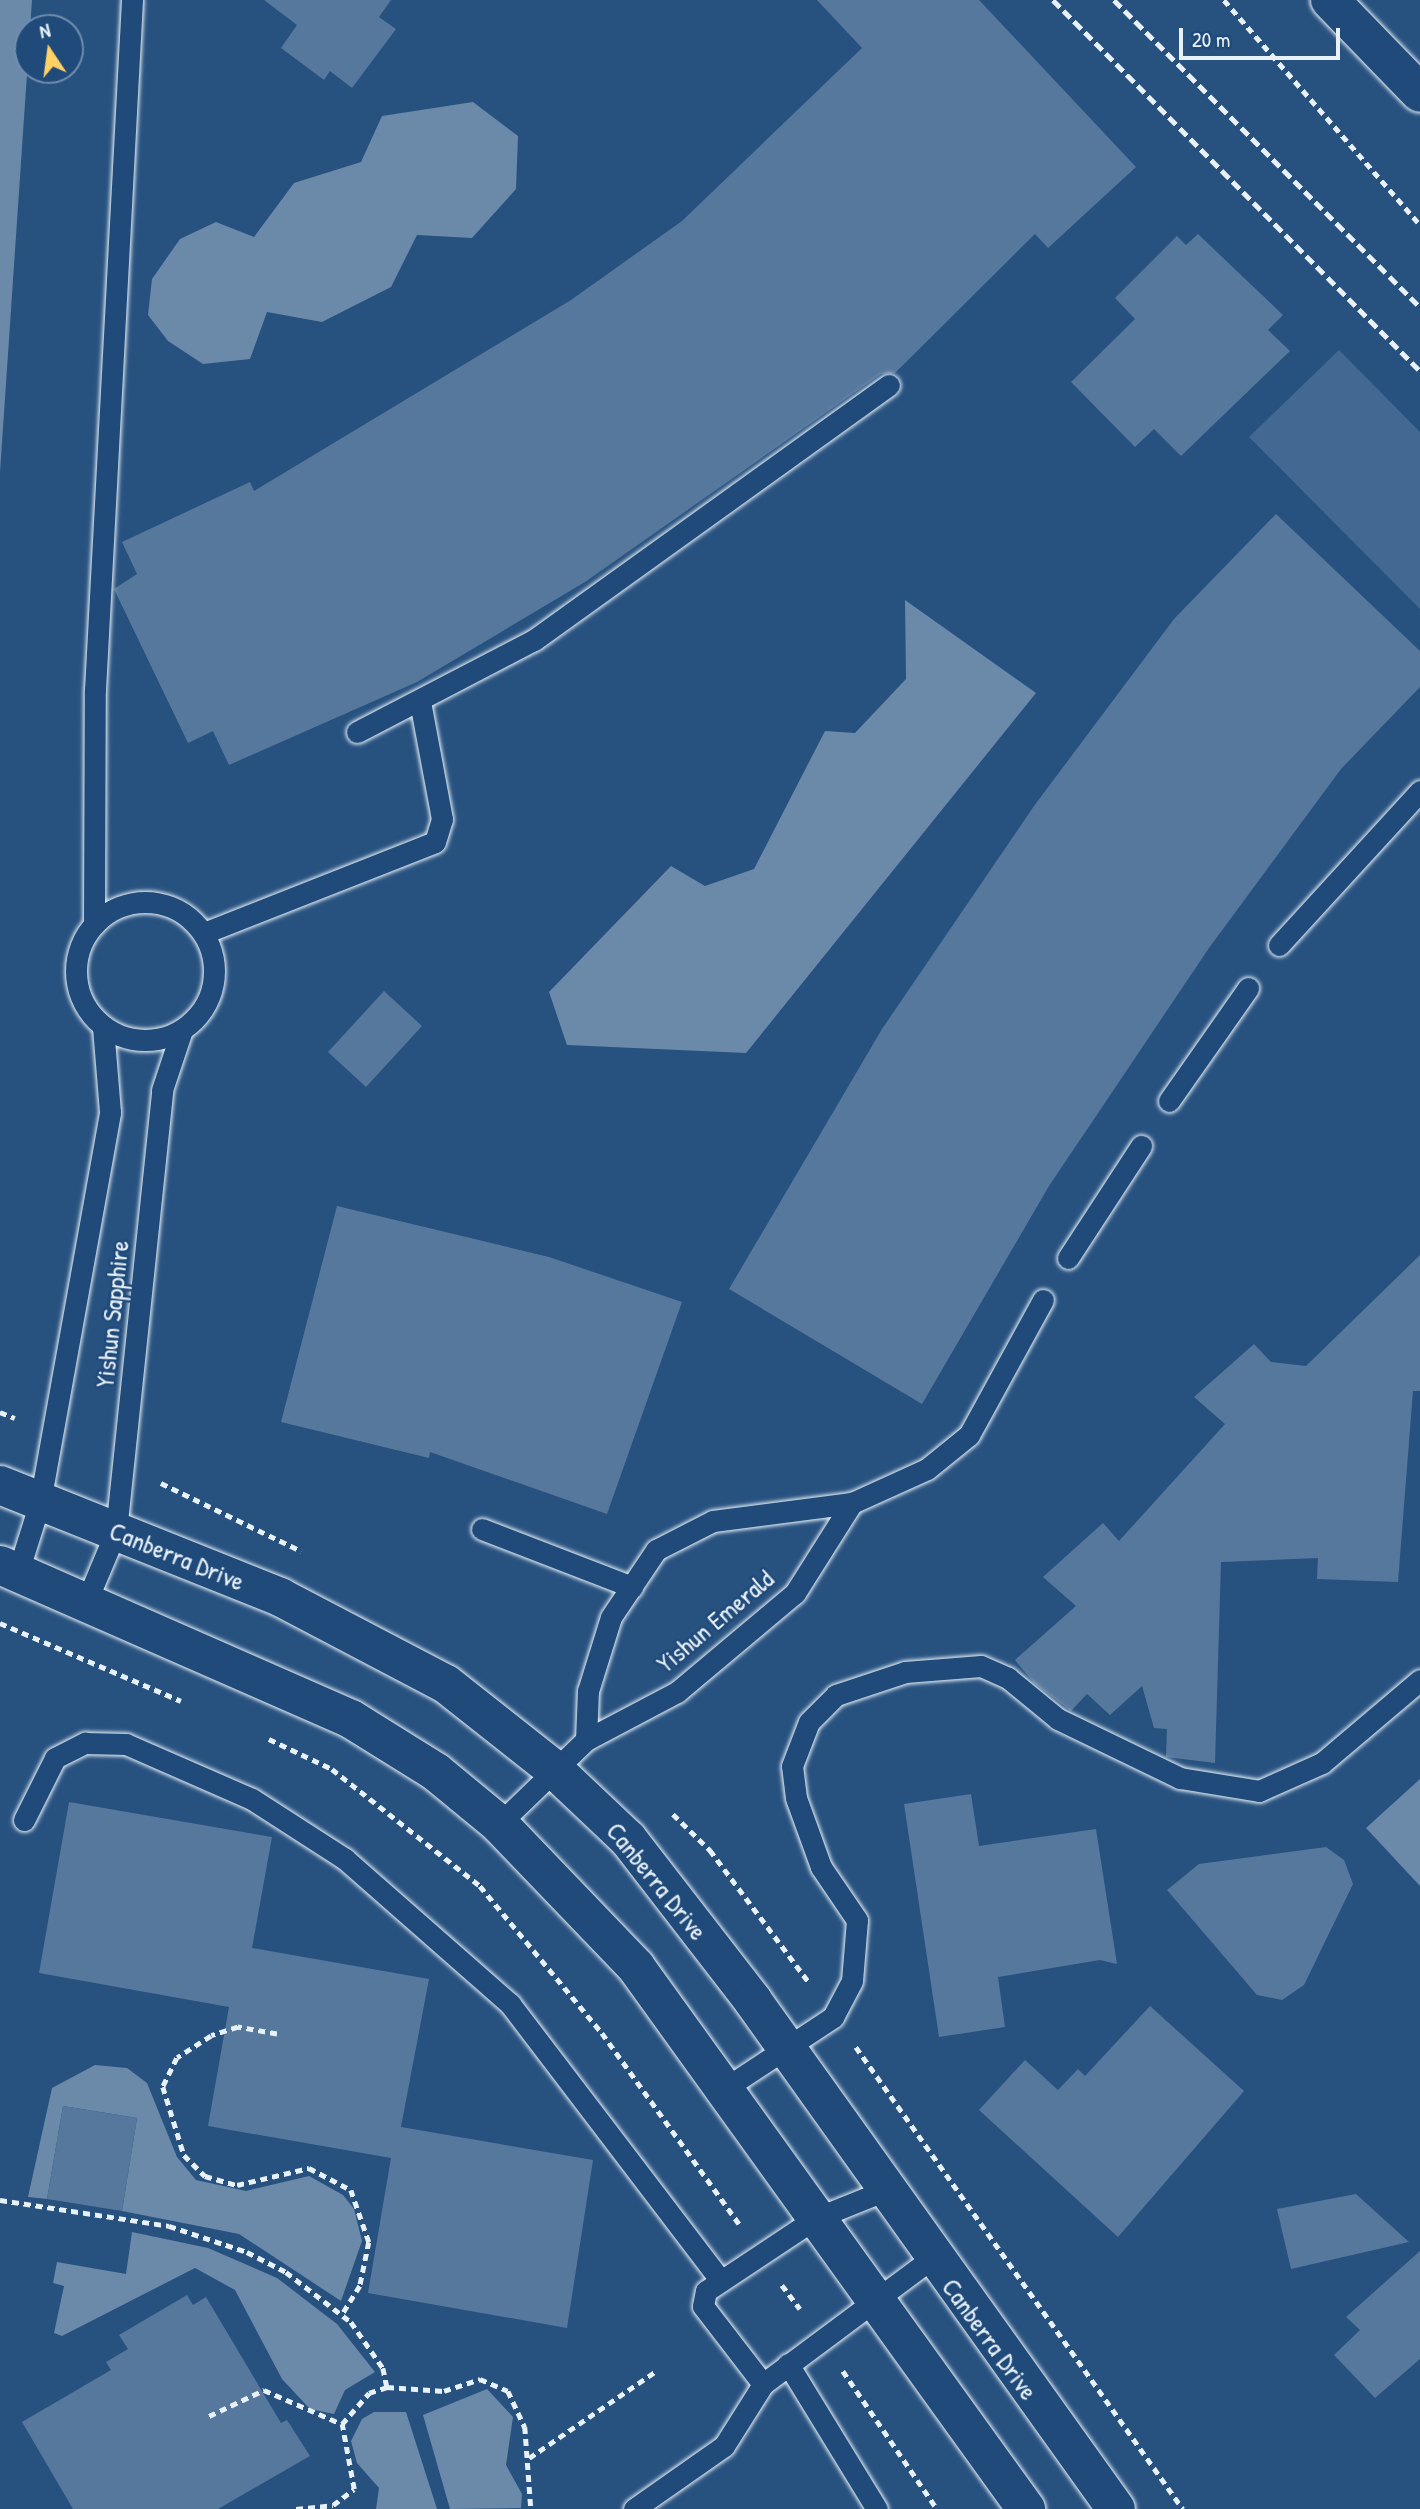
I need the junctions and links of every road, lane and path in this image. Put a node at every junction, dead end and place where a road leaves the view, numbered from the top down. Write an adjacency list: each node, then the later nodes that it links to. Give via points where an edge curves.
1 (131, 0): 10 (lane, via 97,622)
2 (1224, 0): 5 (path)
3 (1330, 0): 4 (street)
4 (1420, 93)
5 (1420, 225)
6 (890, 385): 7 (lane, via 534,640)
7 (420, 702): 8 (lane); 11 (lane, via 442,819 435,842)
8 (357, 732)
9 (1420, 792): 12 (lane)
10 (94, 924): 11 (lane, via 113,909 153,902 190,918); 14 (lane, Yishun Sapphire, via 76,965 78,988)
11 (204, 933): 15 (lane, Yishun Sapphire, via 213,953 210,997)
12 (1279, 944)
13 (1248, 988): 16 (lane)
14 (103, 1026): 15 (lane, via 141,1040); 21 (lane, Yishun Sapphire, via 110,1112)
15 (182, 1030): 24 (lane, Yishun Sapphire, via 162,1090)
16 (1169, 1101)
17 (1141, 1146): 18 (lane)
18 (1068, 1258)
19 (1043, 1300): 22 (lane, via 969,1435 927,1469)
20 (0, 1485): 21 (street, Canberra Drive)
21 (38, 1501): 24 (street, Canberra Drive); 25 (lane, Yishun Sapphire)
22 (852, 1503): 26 (lane, via 713,1521 656,1550); 29 (lane, Yishun Emerald, via 795,1593 677,1692)
23 (482, 1529): 26 (lane)
24 (116, 1531): 27 (lane, Yishun Sapphire); 30 (street, Canberra Drive, via 280,1597 446,1684)
25 (9, 1569): 27 (street)
26 (632, 1587): 29 (lane, via 611,1617 588,1691)
27 (87, 1600): 33 (street, via 351,1719 436,1772)
28 (1420, 1680): 34 (lane, via 1322,1763 1259,1791 1180,1778 1058,1719 1007,1678 981,1666 905,1672 836,1695 809,1723 792,1766 796,1798 821,1867 858,1920 852,1981)
29 (586, 1740): 30 (lane, Yishun Emerald)
30 (556, 1771): 33 (lane, Yishun Emerald); 36 (street, Canberra Drive, via 628,1839)
31 (666, 1807): 34 (path, via 710,1850)
32 (24, 1820): 42 (lane, via 55,1758 85,1743 126,1744 252,1799 345,1859 510,2004)
33 (499, 1824): 37 (street, via 628,1958)
34 (833, 2017): 36 (lane); 58 (path, via 945,2165)
35 (277, 2035): 44 (path, via 238,2027 211,2036 177,2058 163,2087 184,2155 205,2176 237,2185 309,2168 351,2190 369,2242 360,2286)
36 (783, 2047): 37 (lane); 38 (street, Canberra Drive)
37 (723, 2089): 40 (street)
38 (886, 2190): 40 (lane); 41 (street, Canberra Drive)
39 (0, 2200): 44 (path, via 215,2239 286,2273)
40 (816, 2218): 42 (lane); 43 (street)
41 (931, 2259): 43 (lane); 57 (street, Canberra Drive)
42 (721, 2281): 47 (lane, via 706,2291 703,2306)
43 (876, 2299): 45 (lane); 56 (street)
44 (342, 2315): 48 (path, via 383,2368)
45 (788, 2364): 47 (lane); 55 (lane)
46 (656, 2371): 51 (path)
47 (763, 2384): 54 (lane, via 724,2446)
48 (387, 2388): 50 (path, via 352,2406); 51 (path, via 444,2391 480,2379 500,2383 525,2427)
49 (209, 2416): 50 (path, via 264,2389)
50 (342, 2424): 52 (path, via 354,2489 333,2505)
51 (529, 2458): 53 (path)
52 (296, 2509)
53 (531, 2509)
54 (634, 2509)
55 (877, 2509)
56 (1026, 2509)
57 (1116, 2509)
58 (1183, 2509)

